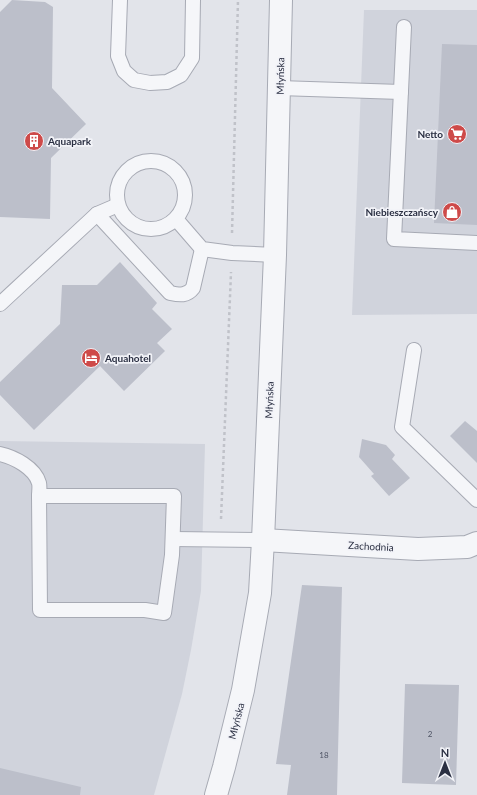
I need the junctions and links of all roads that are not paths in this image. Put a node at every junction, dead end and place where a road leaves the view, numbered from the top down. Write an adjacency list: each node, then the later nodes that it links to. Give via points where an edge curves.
1 (120, 0): 2 (lane, via 118,56 124,71 134,80 150,83 166,82 181,75 192,58)
2 (194, 0)
3 (281, 0): 5 (street, Młyńska)
4 (404, 27): 6 (lane)
5 (279, 88): 6 (lane); 12 (street, Młyńska)
6 (401, 92): 10 (lane, via 394,239)
7 (118, 204): 8 (lane); 9 (lane, via 124,218 136,227 150,230 164,227); 9 (lane, via 116,190 126,171 145,160 160,161 173,168 182,179 186,193 184,207)
8 (97, 214): 11 (lane, via 170,293 190,293); 13 (lane)
9 (176, 219): 11 (lane)
10 (477, 242)
11 (202, 249): 12 (lane)
12 (275, 255): 19 (street, Młyńska)
13 (0, 304)
14 (414, 350): 17 (lane, via 402,427)
15 (0, 454): 16 (lane, via 17,459 36,476)
16 (39, 496): 18 (lane, via 174,496); 18 (lane, via 40,610 164,612)
17 (477, 500)
18 (173, 539): 19 (lane)
19 (263, 540): 20 (street, Zachodnia); 21 (street, Młyńska, via 260,593 243,690)
20 (474, 550)
21 (216, 795)

